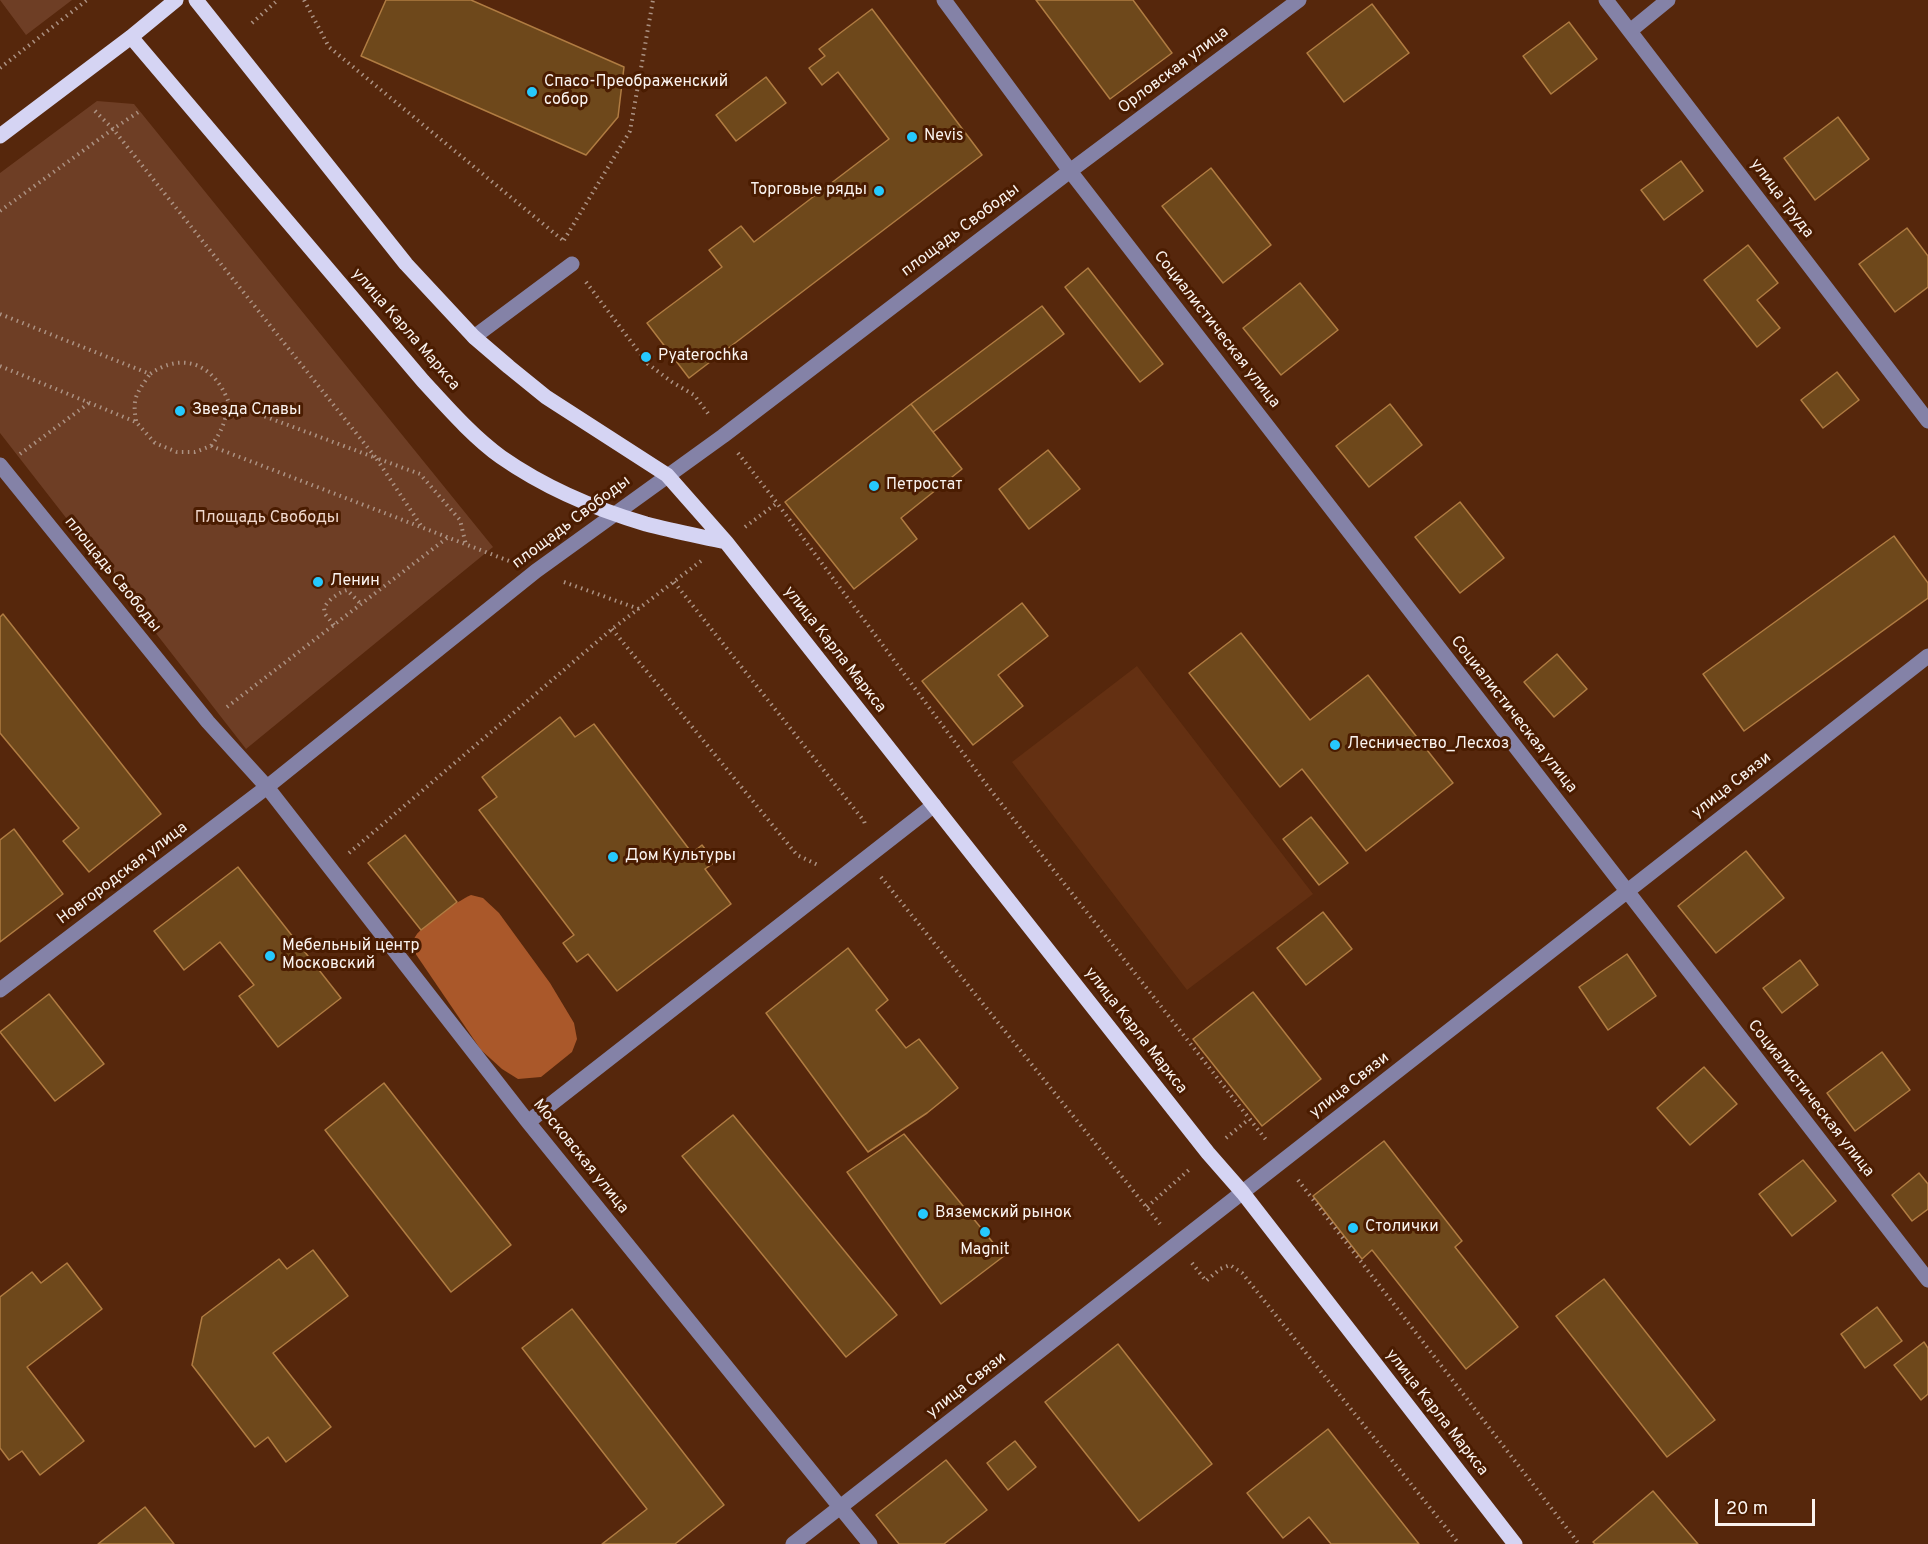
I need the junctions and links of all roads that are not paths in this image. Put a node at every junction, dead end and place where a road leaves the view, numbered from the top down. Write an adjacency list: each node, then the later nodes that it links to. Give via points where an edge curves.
1 (176, 0): 8 (main road)
2 (196, 0): 12 (main road, улица Карла Маркса, via 406,264)
3 (944, 0): 10 (street)
4 (1299, 0): 10 (street, Орловская улица)
5 (1605, 0): 7 (street, улица Труда)
6 (1668, 0): 7 (street)
7 (1630, 31): 13 (street, улица Труда)
8 (131, 37): 9 (main road); 16 (main road, улица Карла Маркса, via 460,420 500,456 531,476)
9 (0, 136)
10 (1070, 171): 15 (street, площадь Свободы); 21 (street, Социалистическая улица)
11 (572, 264): 12 (street)
12 (474, 337): 15 (main road, улица Карла Маркса, via 546,397)
13 (1928, 421)
14 (1, 466): 19 (street, площадь Свободы, via 208,722)
15 (667, 475): 16 (street, площадь Свободы); 17 (main road, улица Карла Маркса)
16 (615, 514): 17 (main road, улица Карла Маркса); 19 (street, площадь Свободы, via 536,572)
17 (726, 542): 20 (main road, улица Карла Маркса)
18 (1928, 656): 21 (street, улица Связи)
19 (267, 787): 22 (street, Новгородская улица); 23 (street, Московская улица)
20 (934, 804): 23 (street); 24 (main road, улица Карла Маркса)
21 (1627, 892): 24 (street, улица Связи); 25 (street, Социалистическая улица)
22 (0, 990)
23 (528, 1122): 26 (street, Московская улица)
24 (1243, 1193): 26 (street, улица Связи); 29 (main road, улица Карла Маркса)
25 (1928, 1280)
26 (841, 1507): 27 (street, улица Связи); 28 (street, Московская улица)
27 (793, 1544)
28 (870, 1544)
29 (1515, 1544)

